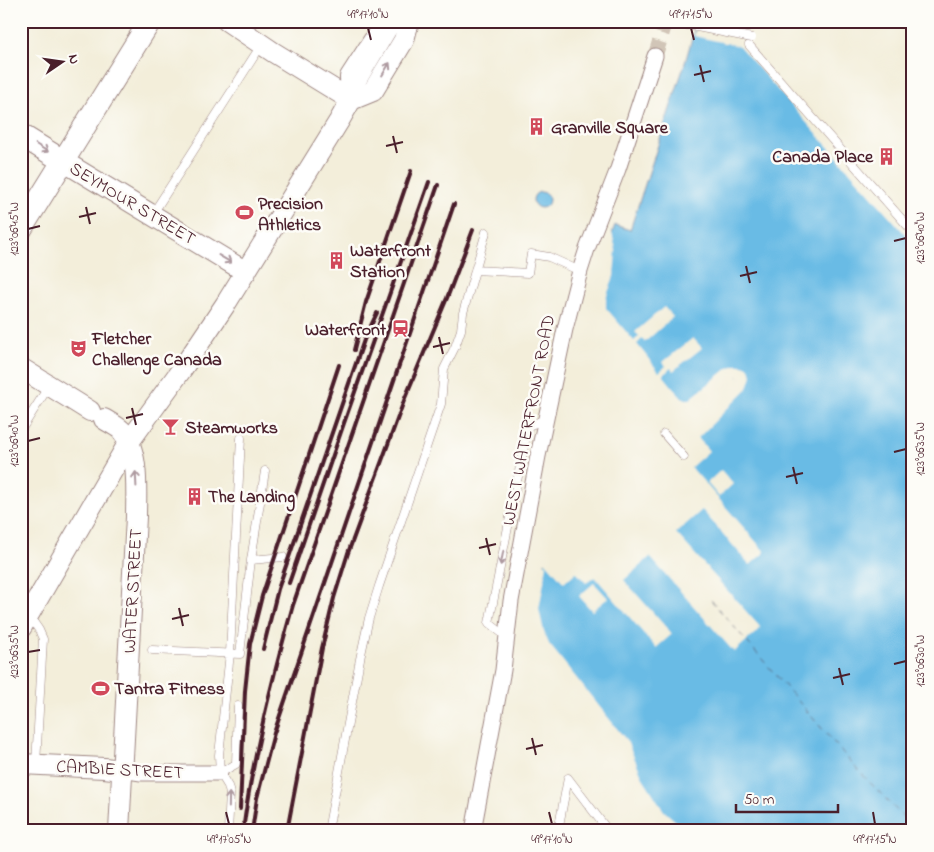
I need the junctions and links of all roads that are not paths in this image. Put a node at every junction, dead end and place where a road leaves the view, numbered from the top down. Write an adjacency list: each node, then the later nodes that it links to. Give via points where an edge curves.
1 (24, 21): 6 (lane)
2 (150, 21): 11 (main road)
3 (227, 21): 7 (main road)
4 (675, 22): 15 (lane, bridge, via 751,42)
5 (396, 24): 9 (main road, via 350,77)
6 (21, 25)
7 (262, 44): 9 (main road); 12 (lane)
8 (655, 56): 17 (street, WEST WATERFRONT ROAD)
9 (351, 100): 18 (main road)
10 (21, 135): 11 (main road, SEYMOUR STREET, one-way to 11)
11 (63, 161): 12 (main road, SEYMOUR STREET); 13 (main road)
12 (152, 215): 18 (main road, SEYMOUR STREET, one-way to 18)
13 (21, 229)
14 (486, 232): 16 (lane)
15 (913, 232)
16 (476, 270): 17 (lane, via 528,273 531,254 549,257); 38 (lane, via 463,313 462,330 444,368 441,404 369,618)
17 (580, 271): 39 (street, WEST WATERFRONT ROAD, via 546,419 511,601 503,670)
18 (246, 272): 24 (main road)
19 (21, 368): 20 (main road)
20 (49, 386): 21 (lane); 24 (main road, via 120,429)
21 (21, 430)
22 (664, 434): 25 (lane)
23 (241, 438): 31 (lane)
24 (129, 442): 29 (main road); 34 (main road, WATER STREET, one-way to 24, via 137,481)
25 (684, 457)
26 (265, 471): 28 (lane)
27 (283, 557): 28 (lane)
28 (252, 560): 31 (lane, via 240,654)
29 (24, 618): 33 (lane, via 39,630 43,639)
30 (152, 650): 31 (lane)
31 (230, 653): 35 (lane)
32 (238, 706): 35 (lane, via 236,764)
33 (28, 764): 34 (main road, CAMBIE STREET)
34 (122, 770): 35 (street, CAMBIE STREET, via 141,773); 36 (main road, WATER STREET)
35 (220, 772): 37 (lane, one-way to 35, via 230,794)
36 (119, 831)
37 (228, 831)
38 (328, 831)
39 (473, 831)
40 (558, 831): 41 (lane, via 568,778 606,828)
41 (605, 831)

